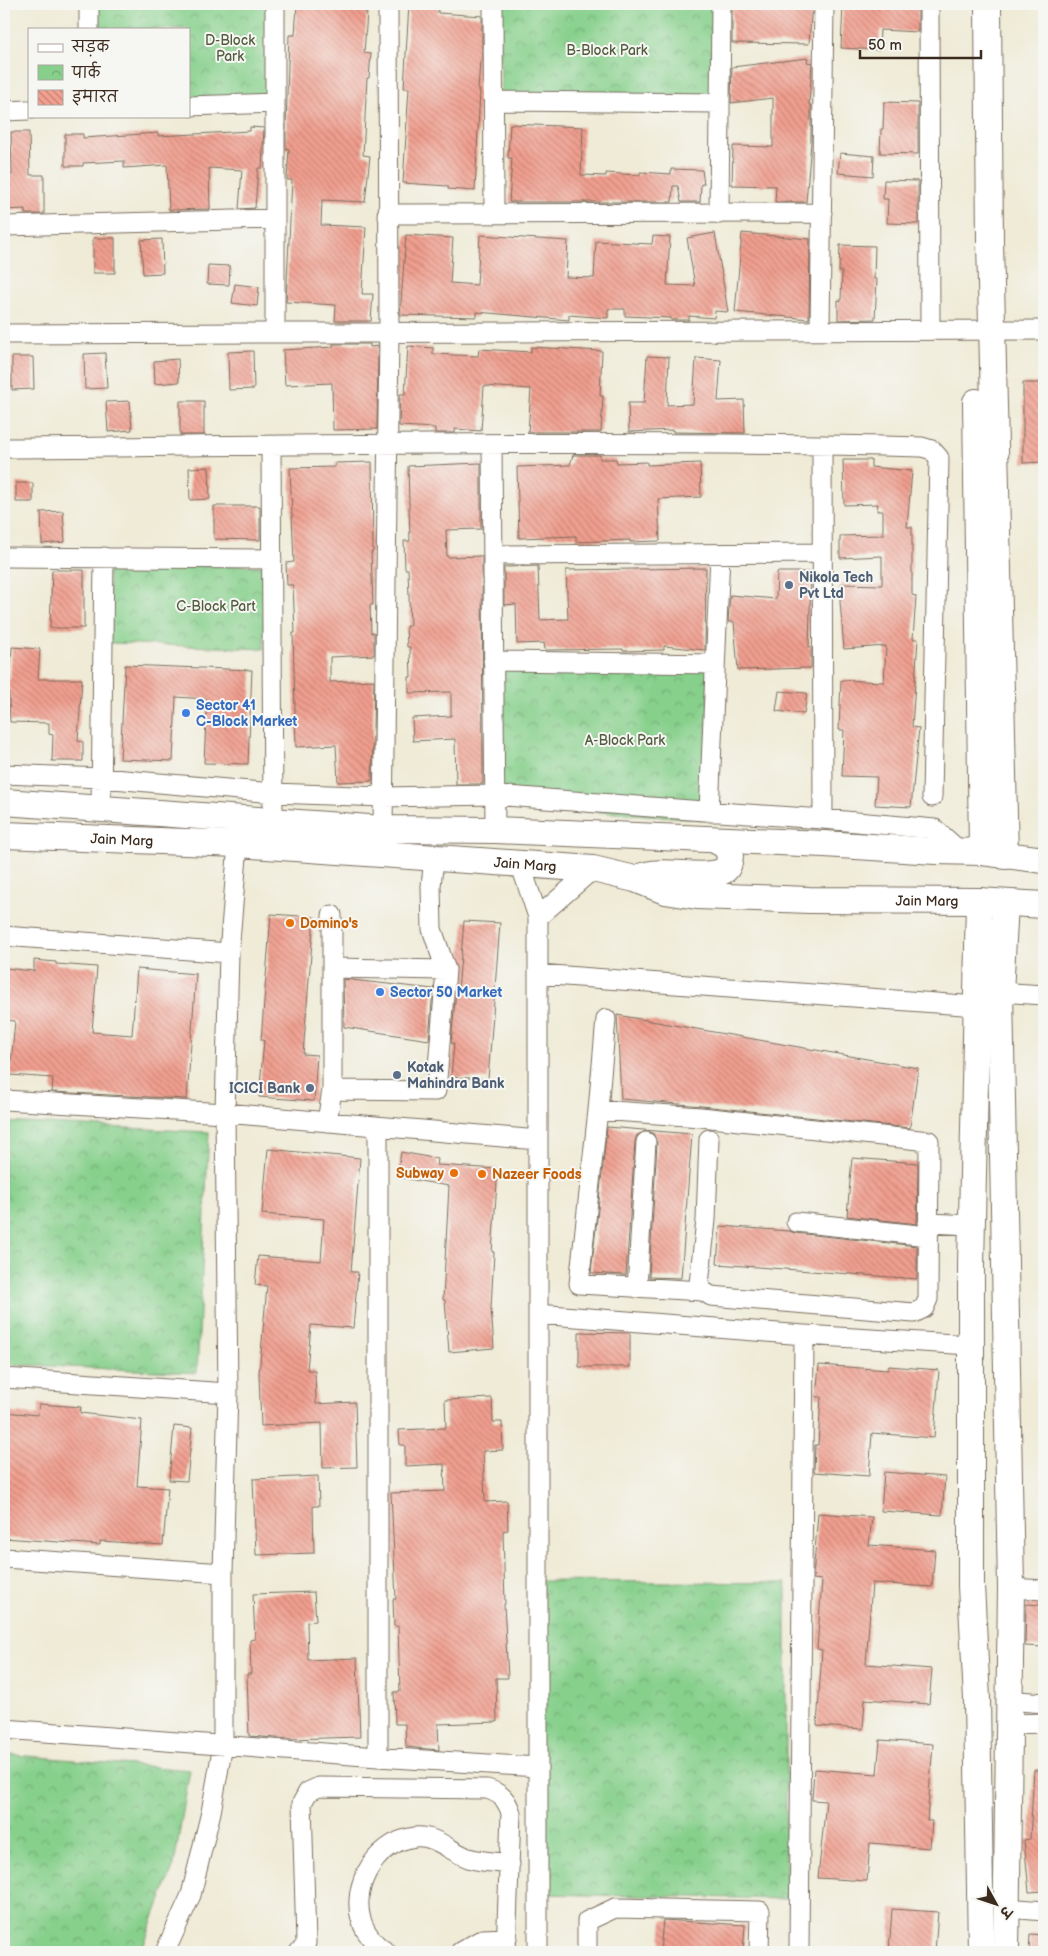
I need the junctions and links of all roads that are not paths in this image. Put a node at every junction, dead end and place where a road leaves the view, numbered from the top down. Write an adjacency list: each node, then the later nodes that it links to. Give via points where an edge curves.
1 (89, 4): 10 (street)
2 (275, 4): 12 (street)
3 (388, 4): 18 (street)
4 (493, 4): 11 (street)
5 (722, 4): 13 (street)
6 (824, 4): 17 (street)
7 (929, 4): 24 (street)
8 (971, 4): 25 (street)
9 (988, 4): 25 (street)
10 (89, 28)
11 (494, 101): 13 (street); 19 (street)
12 (275, 103): 14 (street); 21 (street)
13 (720, 103): 20 (street)
14 (190, 106)
15 (28, 110): 16 (street)
16 (4, 111)
17 (822, 213): 20 (street); 23 (street)
18 (387, 214): 19 (street); 27 (street)
19 (494, 214): 20 (street)
20 (719, 214)
21 (275, 219): 22 (street); 28 (street)
22 (4, 226)
23 (820, 330): 24 (street); 27 (street)
24 (930, 330): 25 (street)
25 (983, 330): 26 (street); 59 (street)
26 (1044, 330)
27 (389, 332): 28 (street); 30 (street)
28 (275, 333): 29 (street)
29 (4, 334)
30 (388, 444): 31 (street); 32 (street); 47 (street)
31 (492, 444): 33 (street); 37 (street)
32 (271, 445): 34 (street); 40 (street)
33 (822, 445): 35 (street); 48 (street, via 922,447 932,450 939,458)
34 (4, 448)
35 (822, 553): 36 (street); 52 (street)
36 (720, 554): 37 (street); 42 (street)
37 (493, 555): 41 (street)
38 (4, 557): 39 (street)
39 (104, 558): 40 (street); 44 (street)
40 (272, 559): 45 (street)
41 (493, 662): 42 (street); 46 (street)
42 (715, 664): 51 (street)
43 (4, 774): 44 (street)
44 (102, 778): 45 (street); 50 (street)
45 (273, 793): 47 (street); 53 (street)
46 (494, 795): 47 (street); 51 (street); 55 (street)
47 (384, 797): 54 (street)
48 (932, 797)
49 (4, 802): 50 (street, Jain Marg)
50 (101, 809): 53 (street, Jain Marg)
51 (709, 812): 52 (street)
52 (823, 818): 59 (street, via 935,829)
53 (273, 821): 54 (street, Jain Marg)
54 (383, 829): 55 (street, Jain Marg)
55 (495, 830): 57 (street, Jain Marg)
56 (4, 835): 58 (street, Jain Marg)
57 (716, 840): 59 (street, Jain Marg); 64 (street, via 730,854 728,865 722,871 706,874 656,873)
58 (238, 844): 60 (street, Jain Marg); 70 (street)
59 (983, 853): 61 (street, Jain Marg)
60 (434, 858): 62 (street, Jain Marg); 72 (street, via 432,929)
61 (1044, 860)
62 (520, 863): 63 (street, Jain Marg); 68 (street)
63 (593, 869): 64 (street, Jain Marg); 68 (street)
64 (635, 879): 65 (street, Jain Marg, via 665,891 697,896)
65 (992, 903): 66 (street, Jain Marg); 74 (street); 76 (street)
66 (1044, 905)
67 (332, 915): 71 (street)
68 (538, 917): 73 (street)
69 (4, 936): 70 (street)
70 (229, 953): 81 (street)
71 (332, 968): 72 (street); 78 (street)
72 (446, 970): 78 (street, via 436,1091)
73 (538, 974): 76 (street); 85 (street)
74 (1000, 992): 75 (street); 99 (street)
75 (1044, 995)
76 (977, 1006): 88 (street)
77 (606, 1019): 80 (street)
78 (332, 1090): 82 (street)
79 (4, 1100): 81 (street)
80 (598, 1110): 89 (street, via 701,1116 929,1141); 90 (street, via 579,1284)
81 (225, 1113): 82 (street); 96 (street)
82 (327, 1122): 83 (street)
83 (378, 1127): 85 (street); 107 (street)
84 (709, 1139): 91 (street, via 706,1220 699,1284)
85 (538, 1140): 92 (street)
86 (646, 1142): 90 (street)
87 (796, 1222): 89 (street)
88 (972, 1225): 89 (street); 94 (street)
89 (928, 1229): 91 (street, via 928,1299 924,1308 914,1312 711,1296)
90 (638, 1288): 91 (street)
91 (703, 1291)
92 (538, 1314): 93 (street); 108 (street)
93 (804, 1334): 94 (street); 120 (street)
94 (971, 1345): 103 (street, via 971,1586)
95 (4, 1378): 96 (street)
96 (228, 1393): 98 (street)
97 (4, 1558): 98 (street)
98 (222, 1573): 106 (street)
99 (1011, 1588): 100 (street); 102 (street)
100 (1044, 1590)
101 (1044, 1703): 102 (street)
102 (1009, 1712): 103 (street); 104 (street); 110 (street)
103 (977, 1715): 121 (street)
104 (1044, 1723)
105 (4, 1729): 106 (street)
106 (223, 1745): 107 (street); 113 (street, via 191,1895)
107 (378, 1757): 108 (street)
108 (537, 1767): 117 (street)
109 (510, 1864): 112 (street); 114 (street, via 511,1813 509,1805 497,1792 487,1789 319,1787 308,1792 302,1803 306,1943); 115 (street, via 470,1859 434,1839 417,1837 398,1841 378,1856 361,1886 361,1922 370,1939)
110 (1006, 1908): 111 (street); 122 (street)
111 (1044, 1911)
112 (507, 1945): 116 (street, via 482,1939)
113 (165, 1952)
114 (299, 1952)
115 (387, 1952)
116 (460, 1952)
117 (538, 1952)
118 (587, 1952): 119 (street, via 586,1921 614,1908 760,1911)
119 (759, 1952)
120 (799, 1952)
121 (981, 1952)
122 (1006, 1952)

